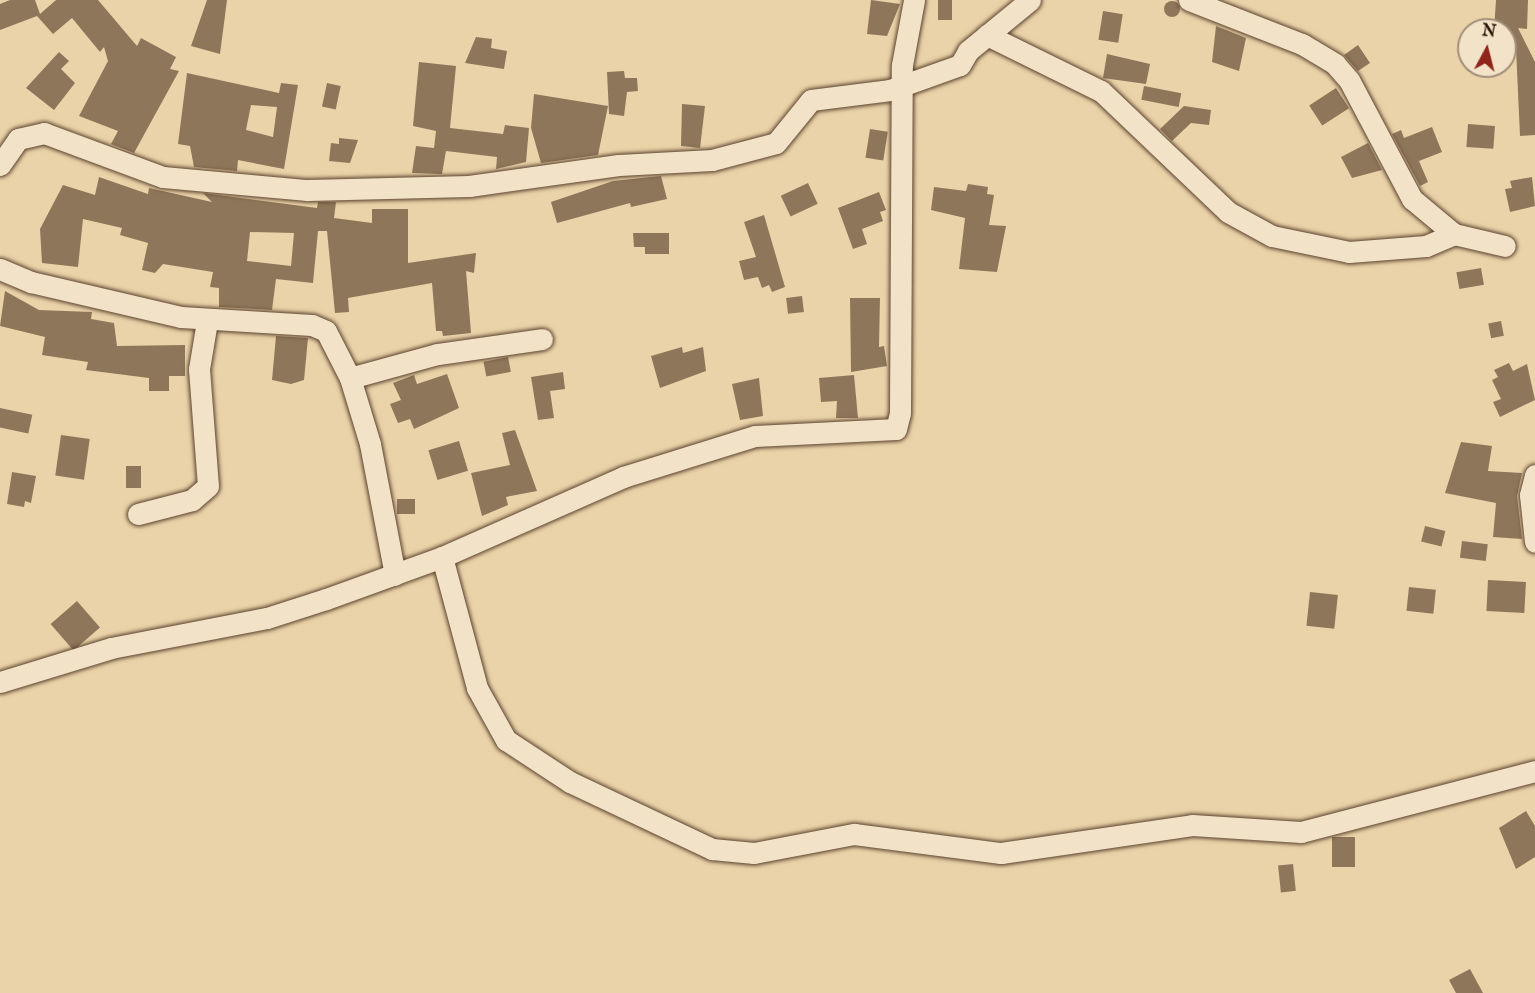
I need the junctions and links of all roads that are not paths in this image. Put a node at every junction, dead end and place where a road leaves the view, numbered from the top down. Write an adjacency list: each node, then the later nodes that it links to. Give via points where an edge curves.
1 (914, 0): 5 (street, via 904,42)
2 (1030, 0): 4 (street)
3 (1189, 0): 7 (street, via 1302,44 1335,64 1349,80 1412,199)
4 (987, 35): 5 (street, via 960,65); 7 (street, via 1101,91 1228,212 1272,236 1349,252 1426,246)
5 (902, 86): 6 (street, via 811,100 776,143 756,152 469,186 307,190 216,184 163,177 44,133 18,139); 16 (street, via 900,413 896,429 755,436 623,477)
6 (0, 165)
7 (1454, 234): 8 (street)
8 (1504, 246)
9 (0, 269): 10 (street, via 100,300)
10 (207, 321): 12 (street, via 312,325 326,331); 14 (street, via 199,378 208,486 192,500)
11 (542, 339): 12 (street, via 438,354)
12 (350, 378): 17 (street, via 380,480)
13 (1535, 475): 15 (street, via 1530,495)
14 (138, 514)
15 (1535, 542)
16 (442, 557): 17 (street); 19 (street, via 477,688 507,740 570,783 711,849 754,853 854,834 1001,853 1192,825 1301,832)
17 (395, 575): 18 (street, via 267,618 111,648)
18 (0, 682)
19 (1535, 771)

